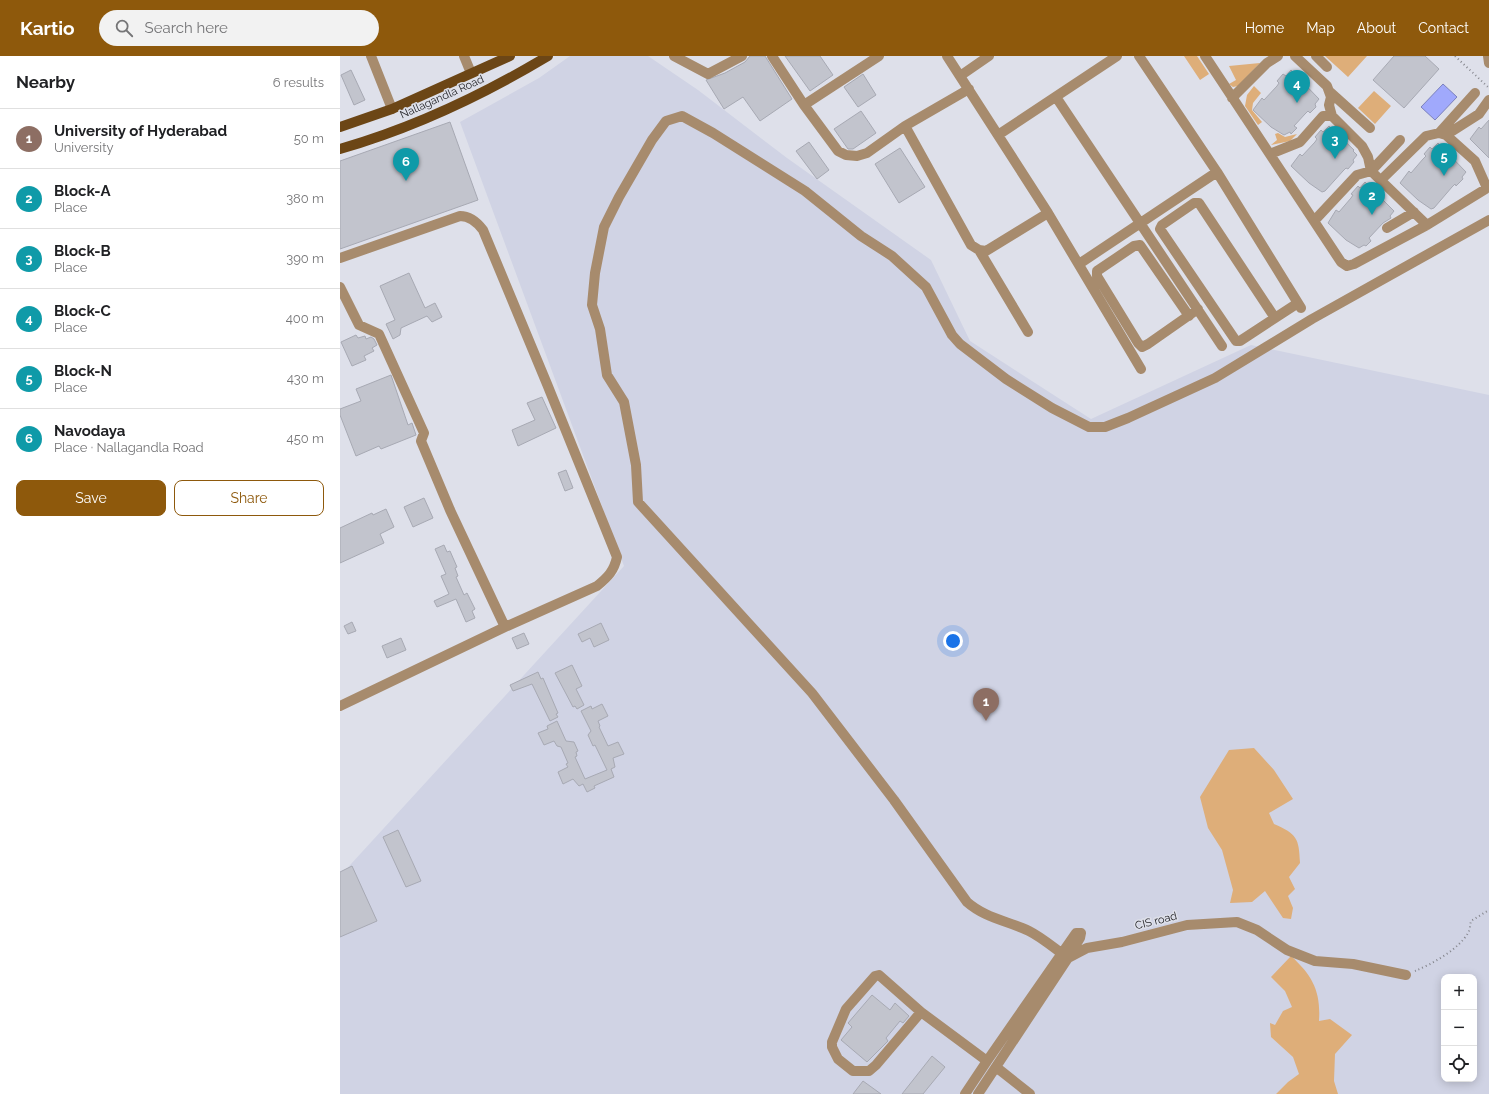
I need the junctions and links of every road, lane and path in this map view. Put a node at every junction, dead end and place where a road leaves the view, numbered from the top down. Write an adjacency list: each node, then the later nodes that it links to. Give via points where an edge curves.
1 (371, 56): 33 (street)
2 (464, 56): 23 (street)
3 (510, 56): 23 (main road, Nallagandla Road)
4 (548, 56): 41 (main road, Nallagandla Road, via 490,89 444,111)
5 (674, 56): 6 (street, via 708,74)
6 (742, 56)
7 (772, 56): 32 (street)
8 (879, 56): 20 (street)
9 (947, 56): 24 (street)
10 (989, 56): 24 (street)
11 (1117, 56): 29 (street)
12 (1139, 56): 44 (street)
13 (1205, 56): 30 (street)
14 (1278, 56): 30 (street, via 1266,63)
15 (1285, 56): 19 (street)
16 (1316, 56): 22 (street)
17 (1454, 56): 25 (path)
18 (1488, 56): 21 (street)
19 (1295, 57): 27 (street, via 1327,86)
20 (865, 60): 32 (street)
21 (1489, 63)
22 (1327, 67)
23 (471, 73): 33 (main road, Nallagandla Road)
24 (960, 76): 26 (street)
25 (1489, 88)
26 (969, 89): 35 (street); 39 (street)
27 (1330, 92): 34 (street, via 1329,105); 37 (street)
28 (1475, 93): 38 (street)
29 (1056, 96): 39 (street); 51 (street)
30 (1232, 98): 42 (street)
31 (1489, 100): 38 (street, via 1479,114)
32 (804, 105): 35 (street, via 838,151 846,155 857,156 867,153)
33 (392, 109): 36 (main road, Nallagandla Road)
34 (1332, 116): 42 (street, via 1323,116 1300,142); 43 (street, via 1362,146)
35 (904, 126): 54 (street, via 971,245)
36 (340, 127)
37 (1370, 128)
38 (1443, 134): 45 (street, via 1426,136); 46 (street, via 1475,161)
39 (998, 135): 48 (street)
40 (1400, 140): 43 (street)
41 (340, 149)
42 (1270, 154): 50 (street)
43 (1371, 171): 45 (street); 50 (street, via 1357,175)
44 (1217, 172): 51 (street); 60 (street, via 1300,306)
45 (1381, 180): 47 (street)
46 (1488, 187): 52 (street)
47 (1414, 212): 52 (street); 53 (street)
48 (1048, 213): 54 (street, via 986,251); 56 (street)
49 (1489, 220): 67 (street, via 1312,319 1215,378 1105,427 1089,427 1052,408 1006,379 960,344 952,335 926,287 892,256 861,236 805,192 682,116 666,121 619,197 604,227 595,272 592,305 600,329 607,375 624,402 636,465 638,502 812,693 894,800 967,902 976,910 1029,931)
50 (1314, 221): 52 (street, via 1341,262 1347,266)
51 (1141, 222): 56 (street); 58 (street)
52 (1427, 225)
53 (1387, 228)
54 (979, 250): 61 (street)
55 (340, 258): 64 (street, via 460,216 467,216 483,230 617,557 608,577 597,586)
56 (1079, 264): 63 (street)
57 (340, 288): 64 (street, via 359,326 379,334 424,433 421,441 450,510)
58 (1198, 309): 59 (street); 62 (street)
59 (1189, 316): 59 (street, via 1142,347 1101,283 1097,271 1134,246 1140,245)
60 (1275, 318): 60 (street, via 1240,341 1234,340 1160,229 1161,226 1194,203 1199,203)
61 (1028, 332)
62 (1222, 346)
63 (1141, 369)
64 (505, 627): 65 (street)
65 (340, 706)
66 (1489, 910): 68 (path, via 1471,921 1468,933 1433,964)
67 (1065, 956): 68 (street, CIS road, via 1087,948 1187,925 1237,922 1257,930 1287,950 1315,961 1353,964); 70 (street); 71 (street, CIS road)
68 (1406, 975)
69 (921, 1012): 69 (street, via 884,978 877,975 846,1009 832,1042 834,1054 853,1071 869,1071); 70 (street)
70 (987, 1061): 72 (street)
71 (996, 1067): 73 (street, CIS road); 74 (street)
72 (965, 1094)
73 (978, 1094)
74 (1030, 1094)

